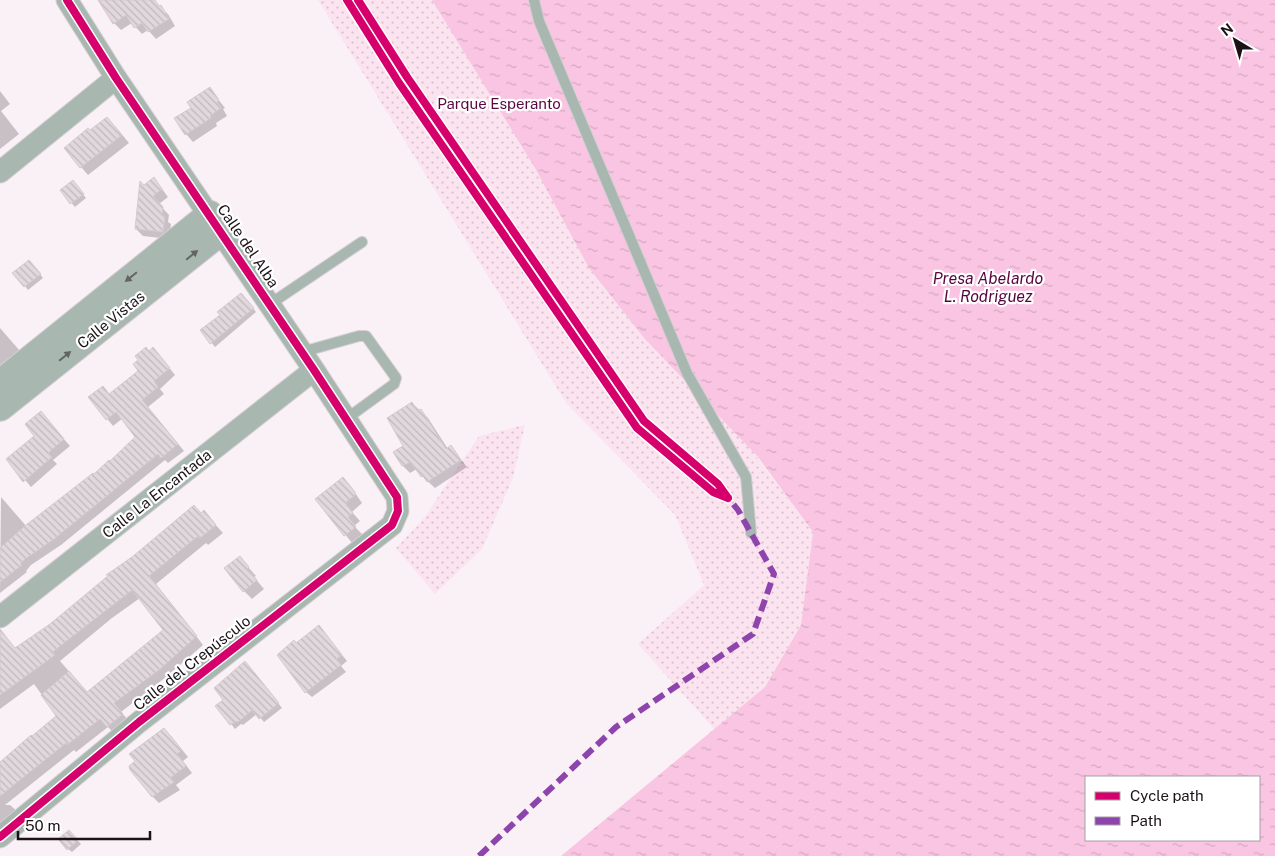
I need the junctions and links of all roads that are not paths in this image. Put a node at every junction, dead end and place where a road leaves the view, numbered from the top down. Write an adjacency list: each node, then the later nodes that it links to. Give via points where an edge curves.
1 (67, 0): 3 (street, Calle del Alba)
2 (534, 0): 15 (lane, via 539,21 687,374 746,477)
3 (116, 78): 4 (street); 5 (street, Calle del Alba)
4 (0, 172)
5 (215, 223): 7 (street, Calle del Alba); 10 (street, Calle Vistas)
6 (362, 242): 7 (lane)
7 (270, 304): 8 (street, Calle del Alba)
8 (302, 352): 9 (street, Calle del Alba); 13 (lane, via 366,336 396,378 394,384)
9 (314, 370): 13 (street, Calle del Alba); 16 (street, Calle La Encantada)
10 (31, 371): 11 (street, Calle Vistas); 12 (street, Calle Vistas)
11 (0, 383)
12 (0, 408)
13 (346, 419): 14 (street, Calle del Alba, via 397,497)
14 (398, 511): 17 (street, Calle del Crepúsculo, via 392,525 138,722)
15 (751, 533)
16 (0, 617)
17 (0, 837)

